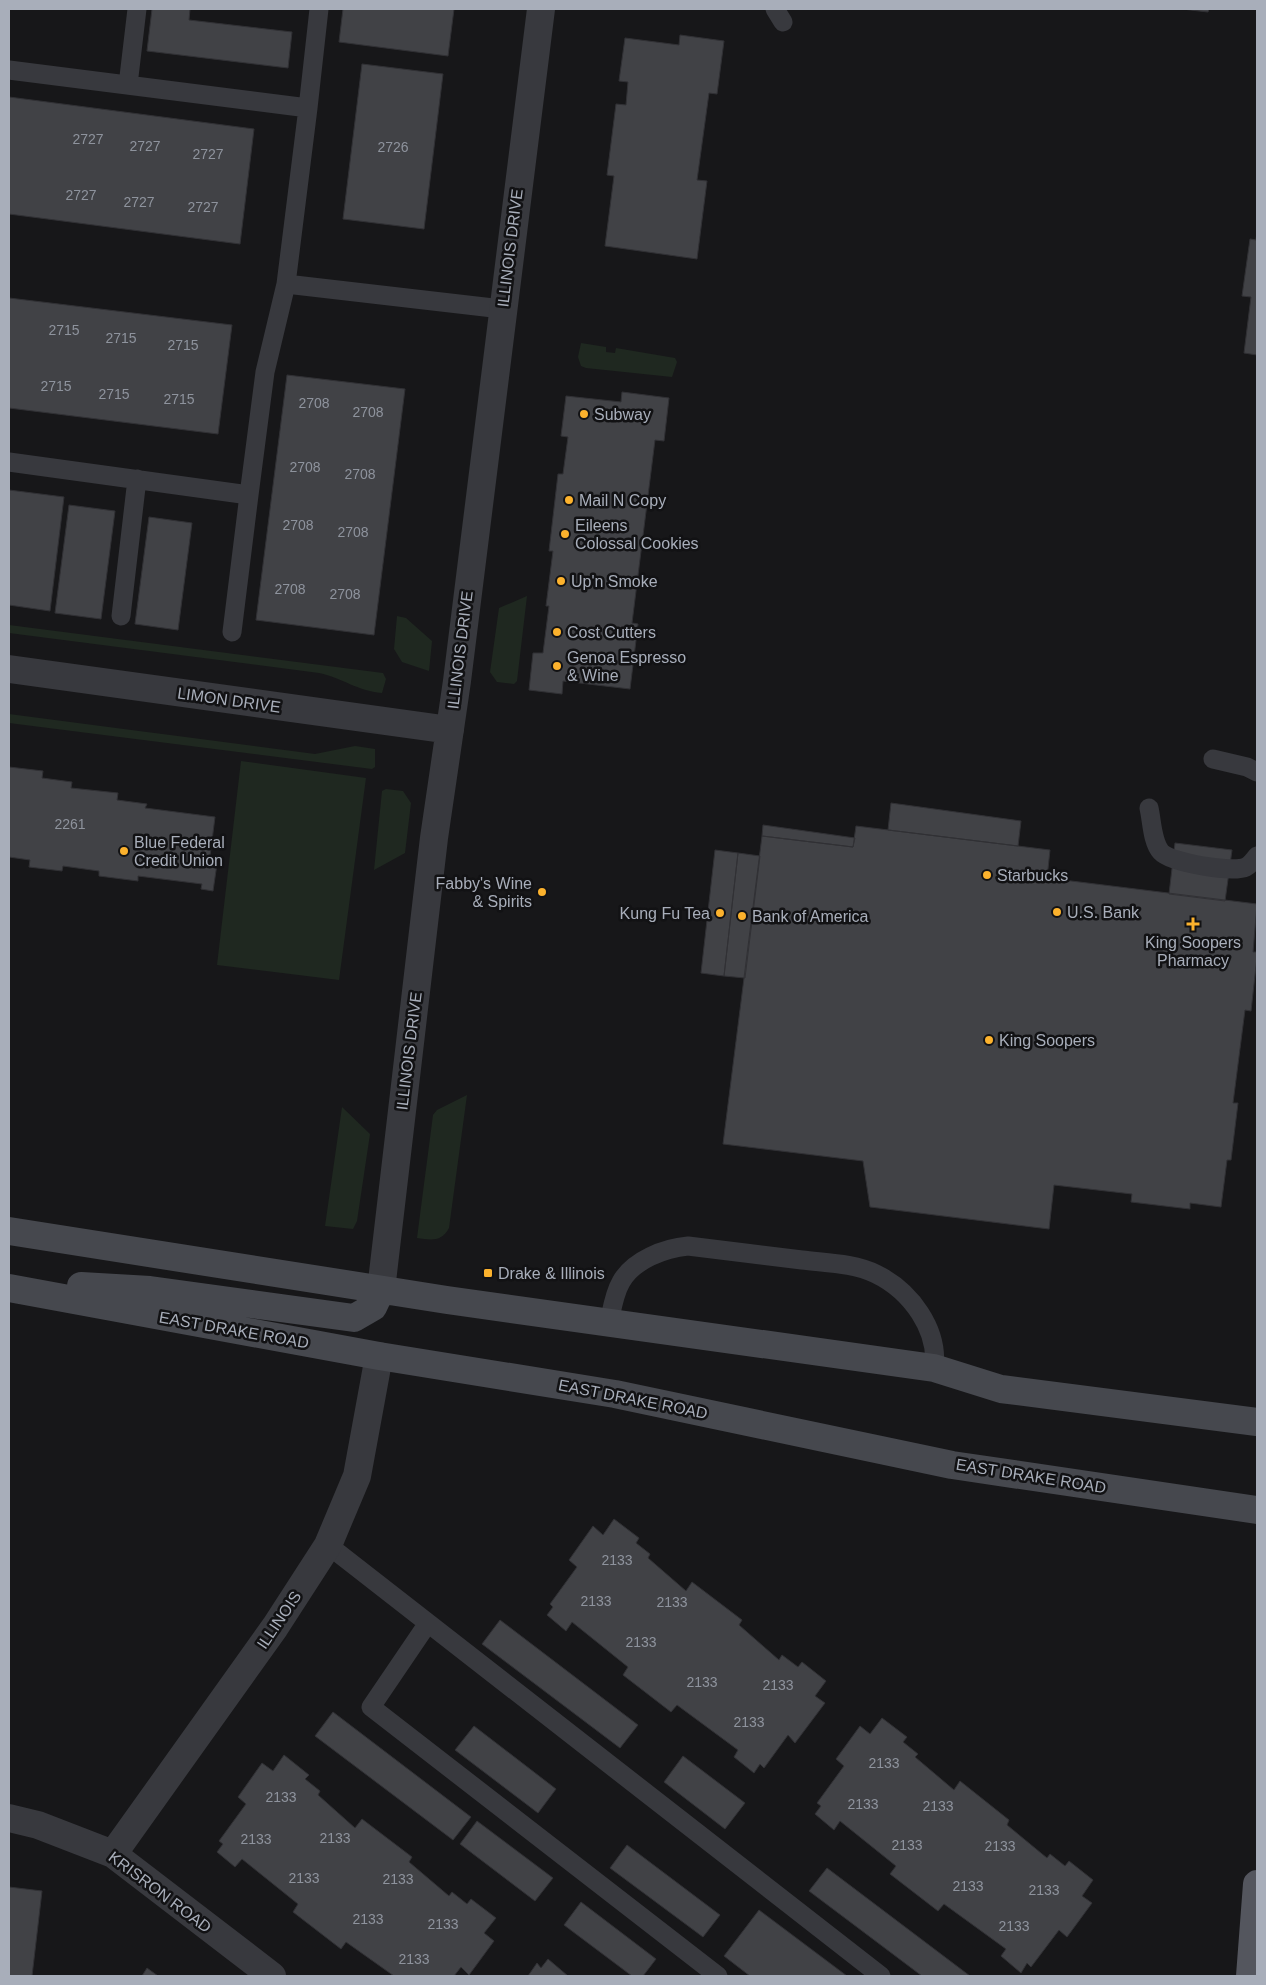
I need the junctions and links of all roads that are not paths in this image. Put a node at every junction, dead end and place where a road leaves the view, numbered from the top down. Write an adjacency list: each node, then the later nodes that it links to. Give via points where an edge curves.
1 (137, 9): 5 (lane)
2 (320, 9): 6 (lane)
3 (541, 9): 8 (street, ILLINOIS DRIVE)
4 (9, 70): 5 (lane)
5 (128, 86): 6 (lane)
6 (308, 108): 7 (lane)
7 (286, 284): 8 (lane); 11 (lane, via 265,372)
8 (502, 309): 15 (street, ILLINOIS DRIVE)
9 (9, 462): 10 (lane)
10 (138, 479): 11 (lane); 12 (lane)
11 (249, 494): 13 (lane)
12 (121, 616)
13 (232, 632)
14 (9, 669): 15 (street, LIMON DRIVE)
15 (450, 730): 22 (street, ILLINOIS DRIVE, via 434,838)
16 (1213, 758): 17 (lane)
17 (1257, 772)
18 (1149, 808): 19 (lane, via 1155,840 1168,858 1236,870 1247,867)
19 (1257, 856)
20 (9, 1231): 22 (main road)
21 (9, 1288): 22 (main road, via 66,1285 150,1290 354,1318 373,1307); 24 (main road, EAST DRAKE ROAD)
22 (381, 1290): 23 (main road)
23 (609, 1323): 25 (main road); 25 (lane, via 617,1290 629,1272 651,1257 678,1247 844,1265 875,1274 897,1287 915,1305 936,1351)
24 (379, 1356): 27 (main road, EAST DRAKE ROAD, via 615,1394 952,1465); 28 (street, ILLINOIS, via 357,1476)
25 (934, 1368): 26 (main road, via 1001,1389)
26 (1257, 1422)
27 (1257, 1510)
28 (328, 1545): 29 (lane); 31 (street, ILLINOIS, via 275,1627)
29 (428, 1623): 34 (lane, via 371,1707); 35 (lane)
30 (9, 1818): 31 (street, KRISRON ROAD, via 38,1825)
31 (113, 1854): 33 (street, KRISRON ROAD)
32 (1257, 1884): 36 (main road)
33 (272, 1976)
34 (718, 1976)
35 (881, 1976)
36 (1250, 1976)

